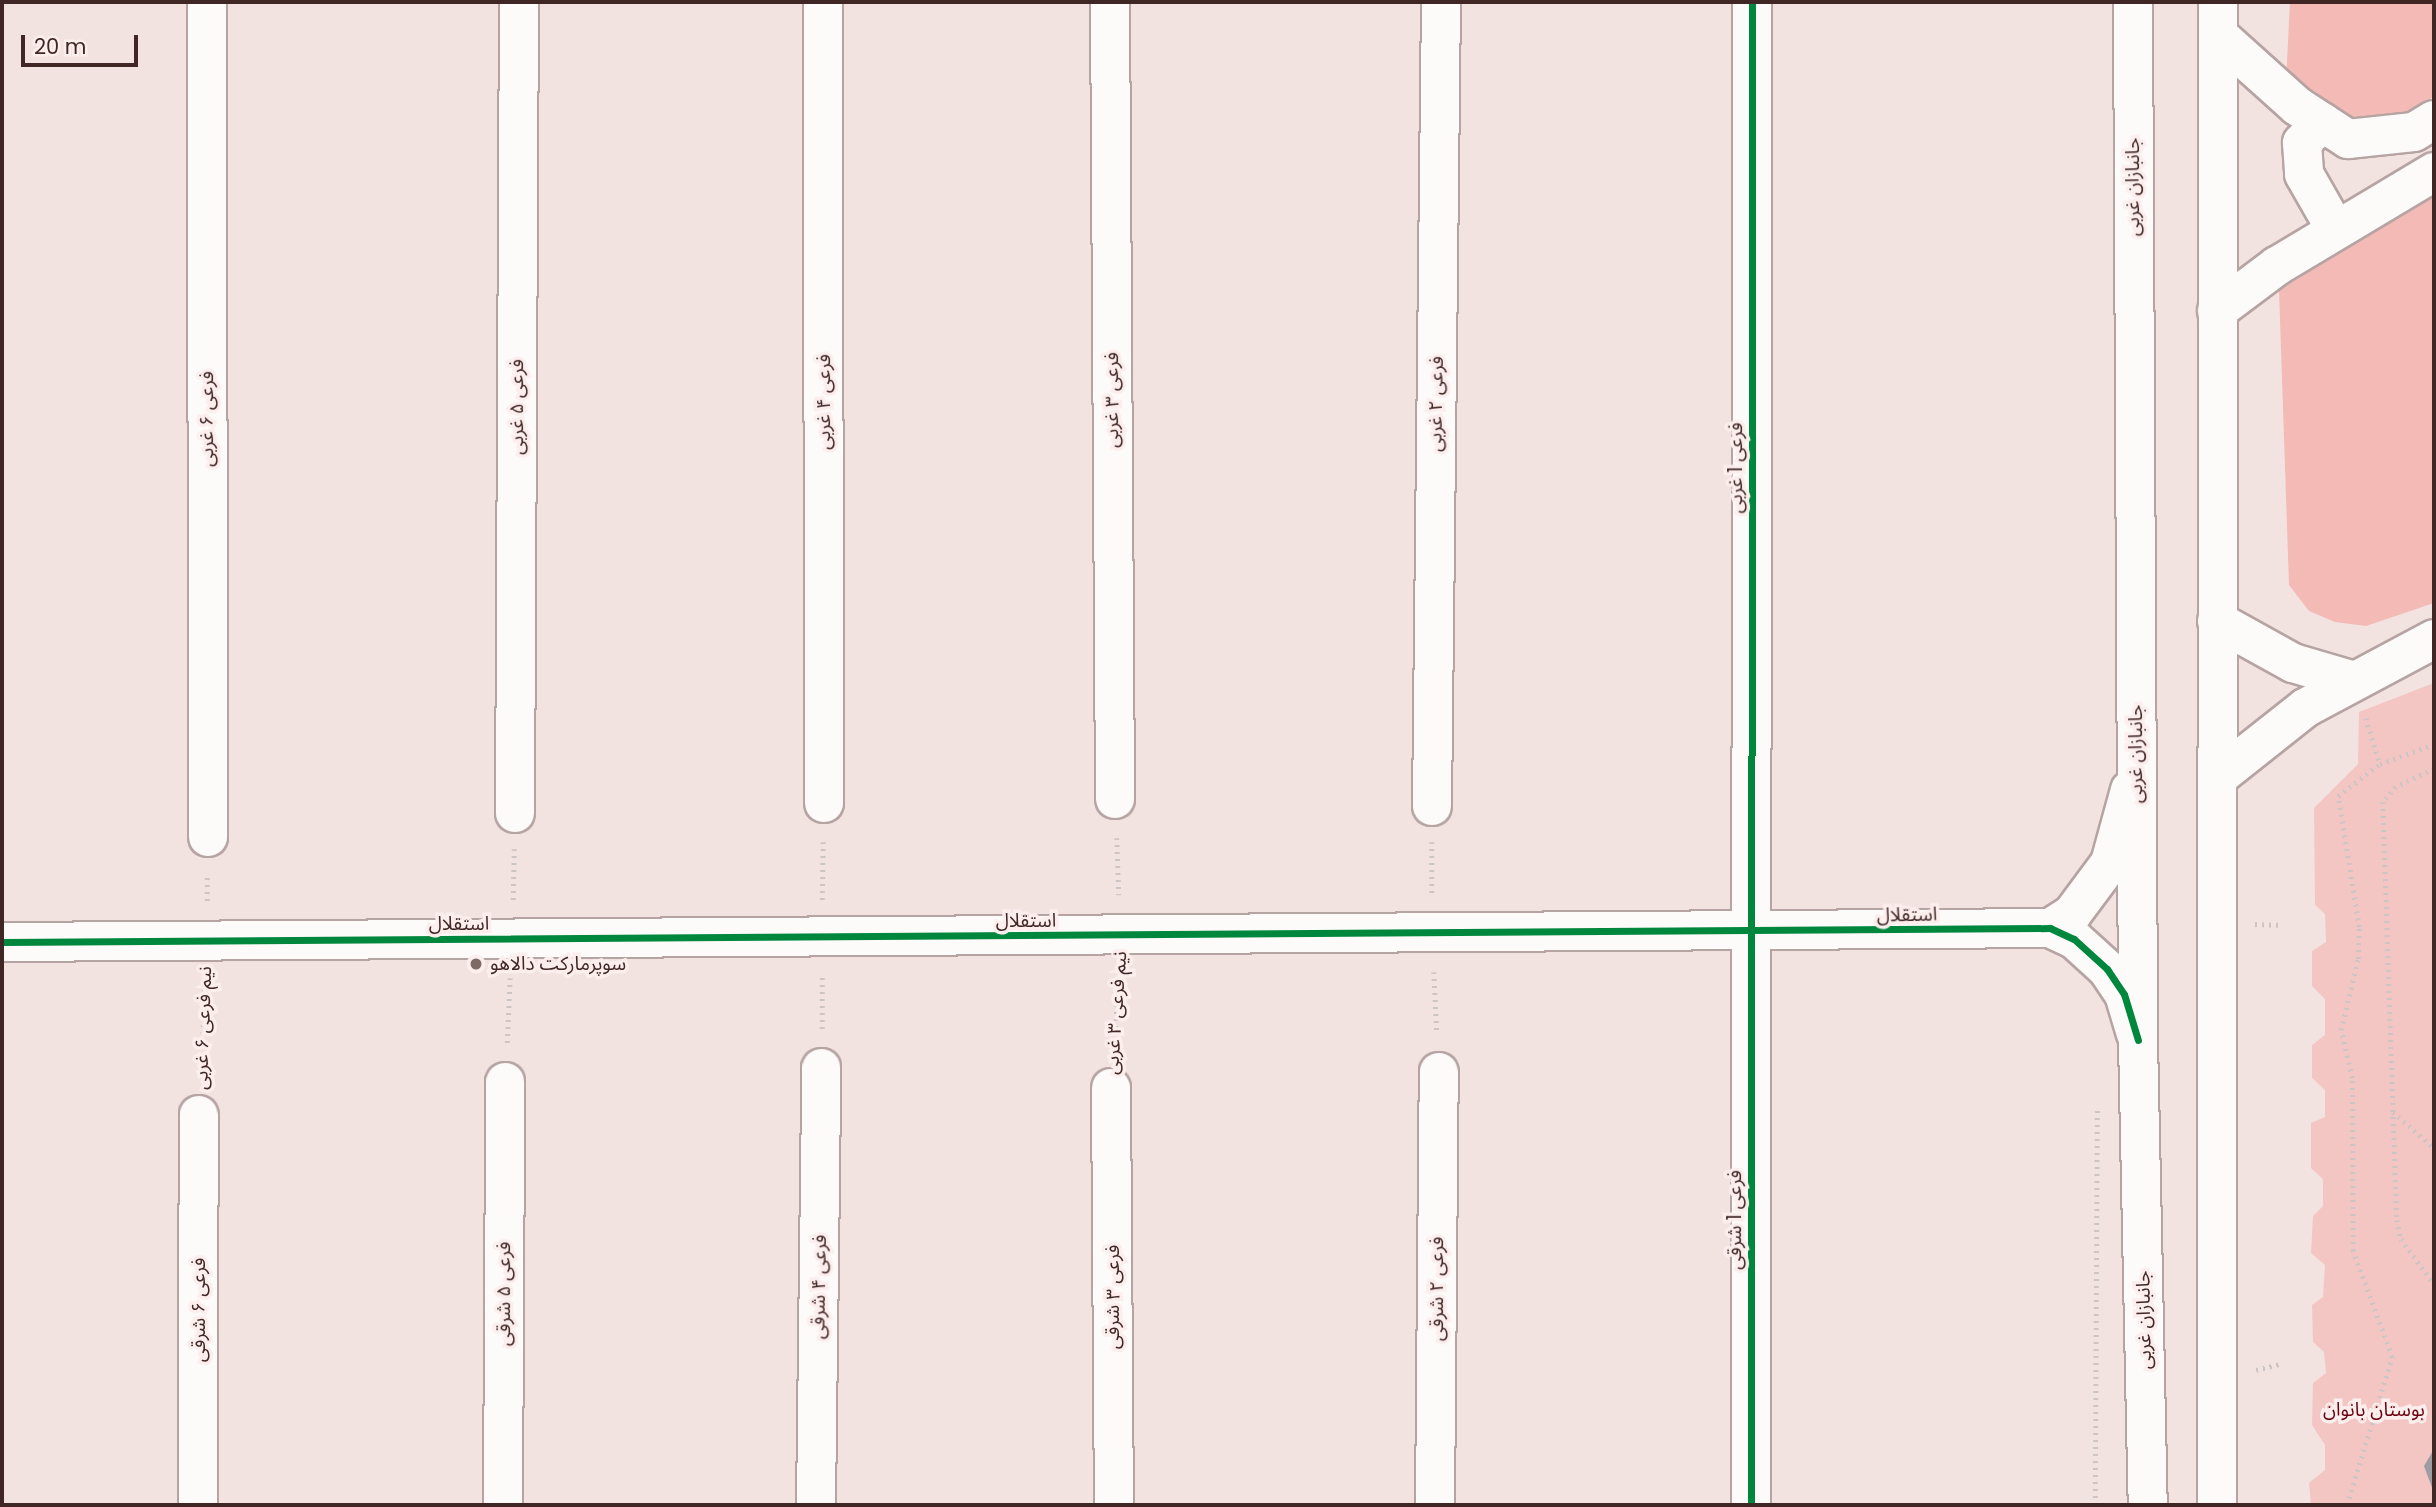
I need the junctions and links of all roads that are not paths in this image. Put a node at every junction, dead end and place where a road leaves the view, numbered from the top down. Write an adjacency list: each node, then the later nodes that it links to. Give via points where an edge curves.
1 (207, 2): 23 (street, فرعی ۶ غربی)
2 (519, 2): 22 (street, فرعی ۵ غربی)
3 (823, 2): 20 (street, فرعی ۴ غربی)
4 (1110, 2): 19 (street, فرعی ۳ غربی)
5 (1441, 2): 21 (street, فرعی ۲ غربی)
6 (1752, 2): 25 (street, فرعی 1 غربی)
7 (2133, 2): 17 (street, جانبازان غربی)
8 (2218, 18): 10 (street); 13 (street)
9 (2434, 120): 10 (street, via 2414,132 2348,139)
10 (2322, 122): 12 (street, via 2302,143 2304,174)
11 (2434, 172): 12 (street)
12 (2336, 230): 13 (street)
13 (2217, 311): 14 (street)
14 (2217, 621): 16 (street, via 2293,663); 18 (street)
15 (2434, 639): 16 (street)
16 (2354, 681): 18 (street, via 2305,708)
17 (2136, 765): 24 (street, via 2110,863 2072,914); 27 (street, جانبازان غربی)
18 (2218, 777): 40 (street)
19 (1115, 799)
20 (824, 803)
21 (1432, 806)
22 (515, 813)
23 (208, 837)
24 (2050, 928): 25 (street, استقلال); 27 (street, via 2074,939 2107,969 2124,994)
25 (1751, 934): 26 (street, استقلال); 38 (street, فرعی 1 شرقی)
26 (2, 942)
27 (2138, 1040): 39 (street, جانبازان غربی)
28 (821, 1068): 35 (street, فرعی ۴ شرقی)
29 (1439, 1072): 37 (street, فرعی ۲ شرقی)
30 (505, 1082): 34 (street, فرعی ۵ شرقی)
31 (1111, 1088): 36 (street, فرعی ۳ شرقی)
32 (199, 1115): 33 (street, فرعی ۶ شرقی)
33 (198, 1505)
34 (503, 1505)
35 (816, 1505)
36 (1114, 1505)
37 (1435, 1505)
38 (1751, 1505)
39 (2148, 1505)
40 (2217, 1505)

